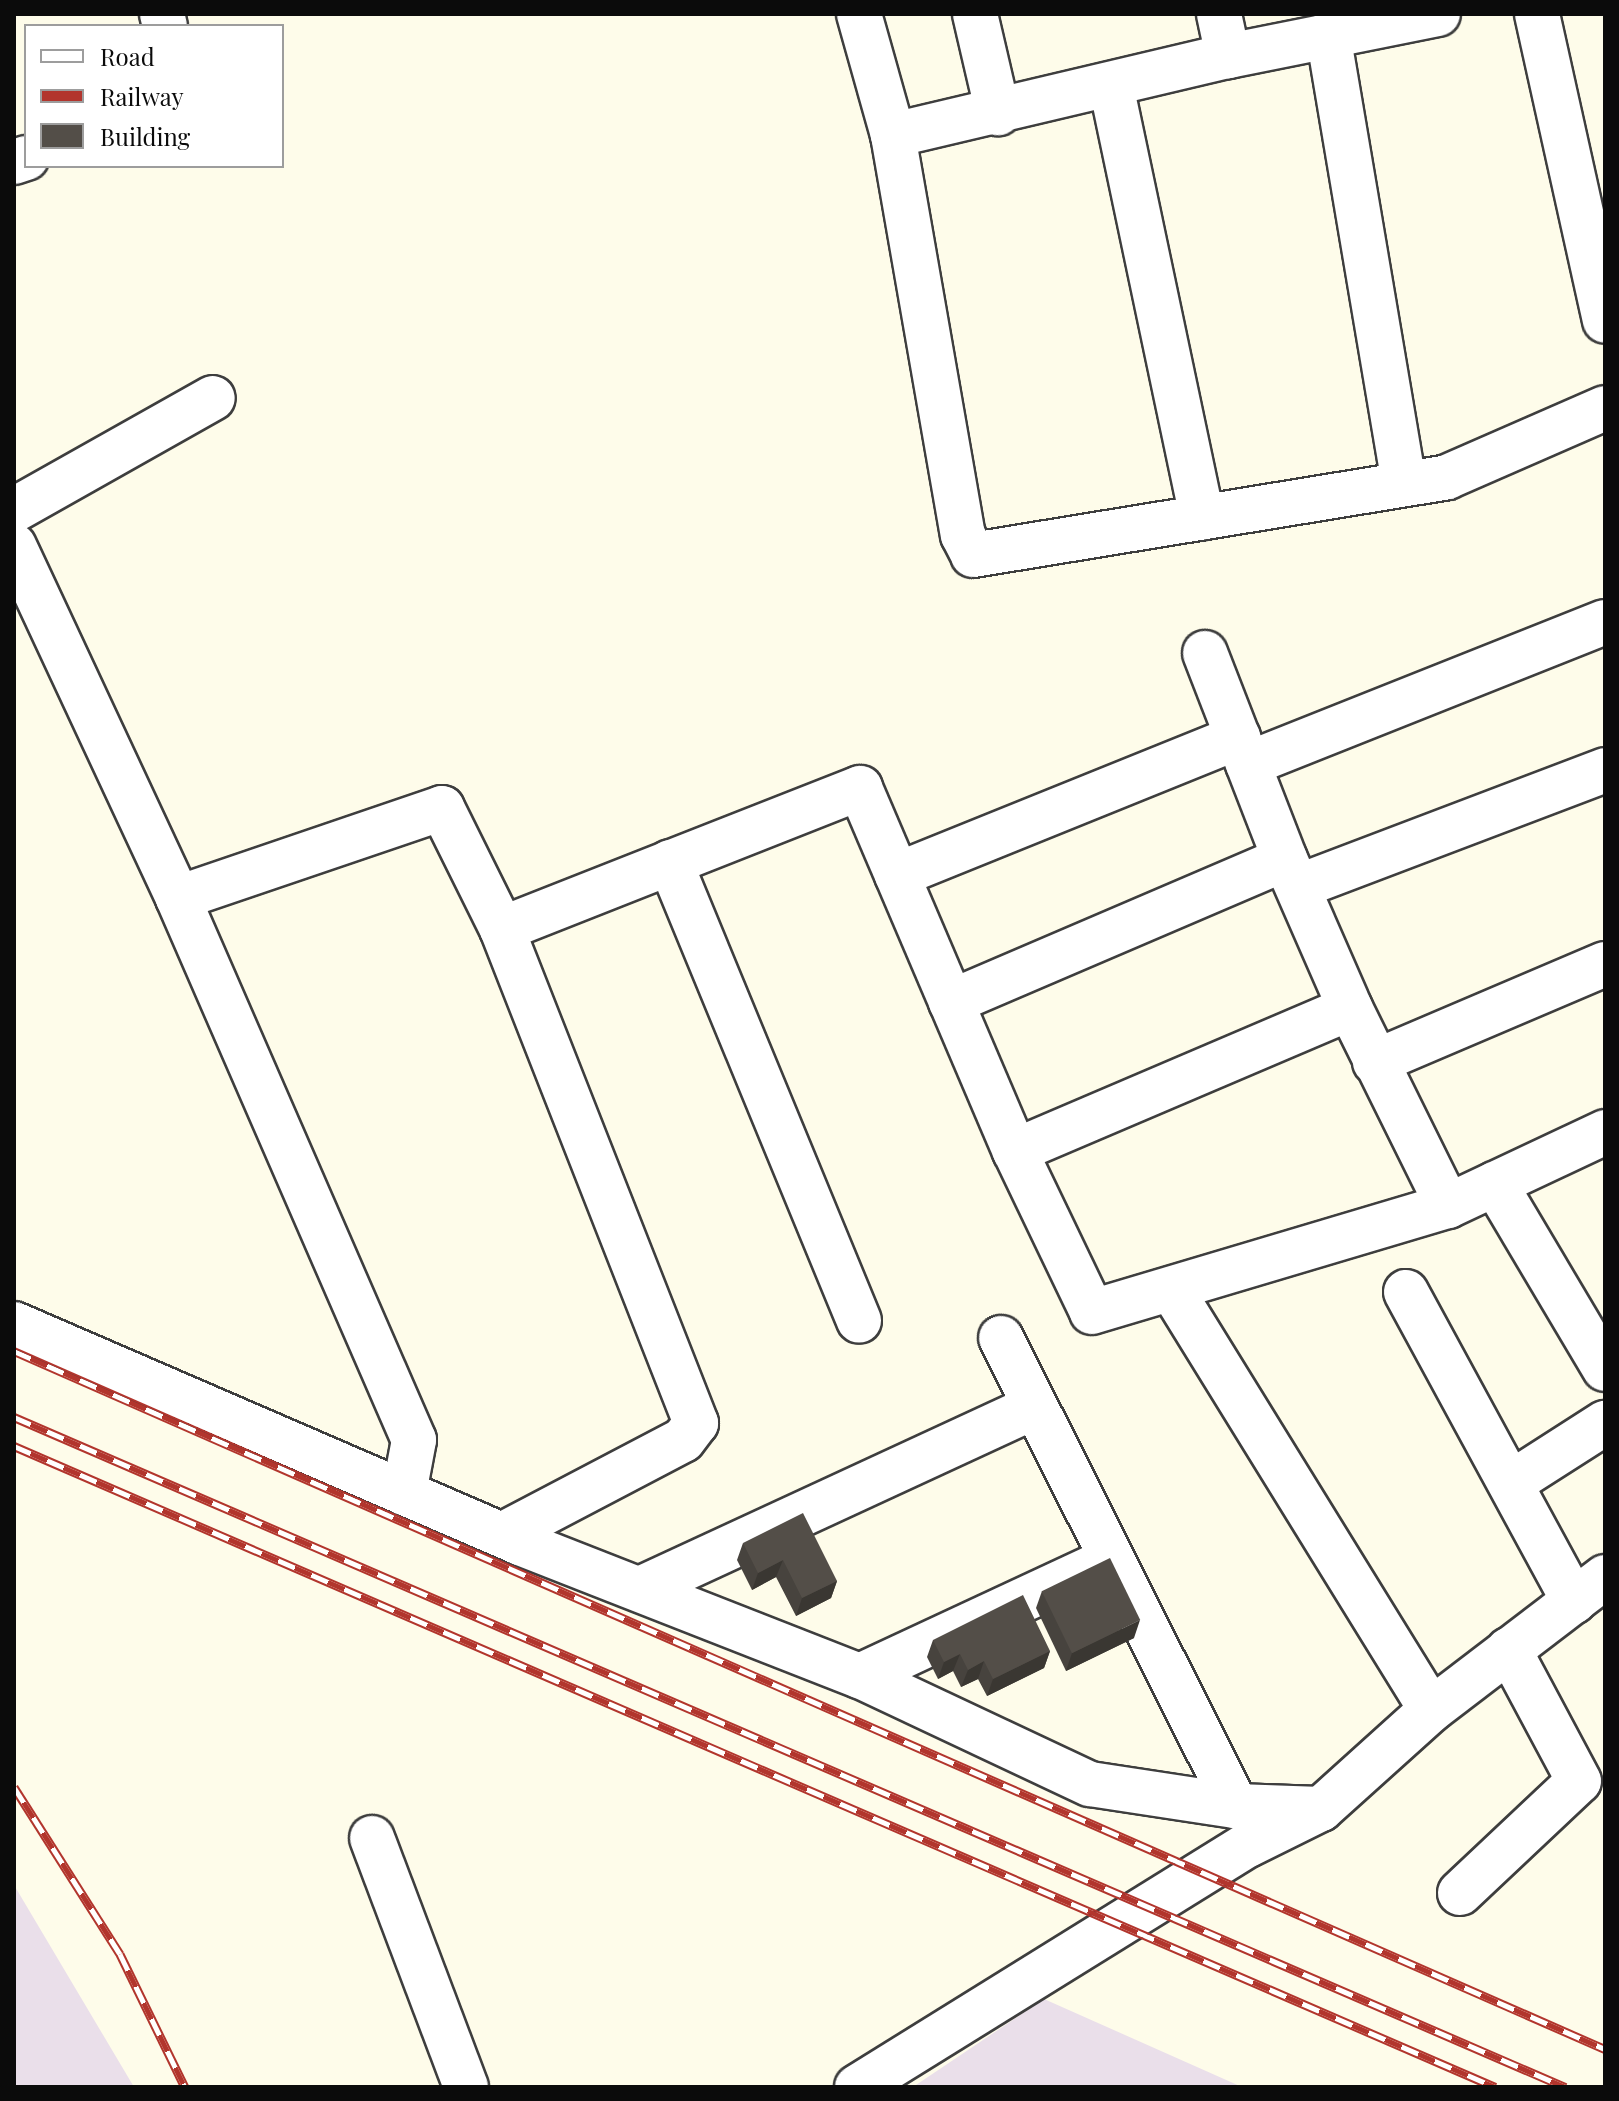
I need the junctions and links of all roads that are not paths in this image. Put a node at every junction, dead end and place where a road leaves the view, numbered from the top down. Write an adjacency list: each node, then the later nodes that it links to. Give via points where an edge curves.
1 (859, 14): 10 (street)
2 (975, 14): 9 (street)
3 (1219, 14): 7 (street)
4 (1438, 14): 6 (street)
5 (1537, 14): 11 (street)
6 (1328, 34): 7 (street); 14 (street)
7 (1228, 56): 8 (street)
8 (1111, 85): 9 (street); 16 (street)
9 (998, 113): 10 (street)
10 (893, 135): 16 (street, via 963,535 973,555)
11 (1605, 321)
12 (213, 398): 15 (street)
13 (1605, 408): 14 (street, via 1472,468)
14 (1404, 483): 16 (street)
15 (14, 510)
16 (1202, 518)
17 (14, 546): 25 (street)
18 (1605, 622): 20 (street)
19 (1205, 653): 20 (street)
20 (1243, 750): 23 (street); 24 (street)
21 (1605, 770): 23 (street)
22 (670, 862): 24 (street, via 860,788); 26 (street); 37 (street)
23 (1293, 873): 28 (street); 29 (street)
24 (897, 875): 28 (street)
25 (178, 898): 26 (street, via 442,808); 44 (street, via 414,1440)
26 (502, 929): 45 (street, via 696,1423 683,1440)
27 (1605, 964): 30 (street)
28 (951, 1002): 32 (street)
29 (1350, 1008): 30 (street); 32 (street)
30 (1375, 1062): 34 (street)
31 (1605, 1132): 33 (street)
32 (1015, 1151): 35 (street, via 1085,1306 1103,1311)
33 (1495, 1184): 34 (street); 40 (street)
34 (1448, 1206): 35 (street)
35 (1172, 1290): 51 (street)
36 (1406, 1292): 43 (street)
37 (859, 1321)
38 (14, 1324): 44 (street)
39 (1001, 1338): 41 (street)
40 (1605, 1369)
41 (1032, 1408): 46 (street); 47 (street)
42 (1605, 1423): 43 (street)
43 (1511, 1483): 48 (street)
44 (404, 1493): 45 (street)
45 (502, 1535): 47 (street)
46 (1109, 1560): 50 (street); 52 (street)
47 (640, 1589): 50 (street)
48 (1589, 1589): 49 (street)
49 (1509, 1650): 51 (street); 55 (street, via 1579,1781)
50 (860, 1676): 52 (street, via 1090,1784)
51 (1431, 1710): 53 (street)
52 (1236, 1806): 53 (street)
53 (1321, 1809): 57 (street, via 1248,1845)
54 (372, 1838): 56 (street)
55 (1460, 1893)
56 (457, 2084)
57 (857, 2087)

